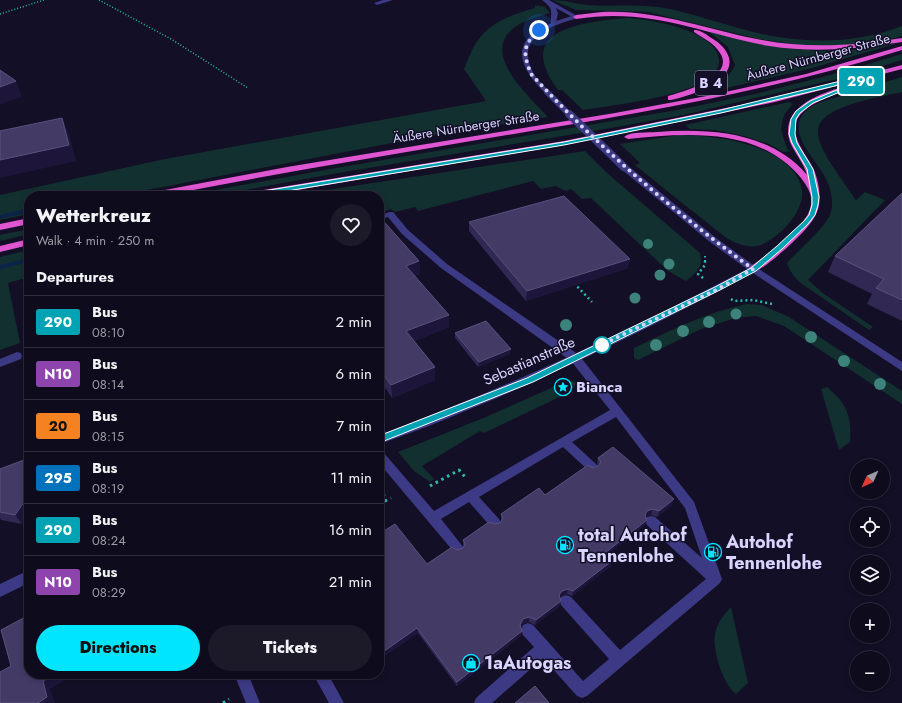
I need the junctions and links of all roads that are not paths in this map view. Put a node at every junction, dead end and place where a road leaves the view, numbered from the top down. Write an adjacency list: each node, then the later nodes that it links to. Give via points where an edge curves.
1 (390, 0): 3 (street)
2 (545, 0): 4 (street)
3 (377, 3)
4 (552, 4): 5 (street); 7 (street, via 555,13)
5 (576, 17): 6 (highway, B 4, via 627,14); 7 (street)
6 (665, 19): 8 (highway, via 754,41 807,48 866,46); 12 (highway, B 4, via 714,41 726,56 724,71 717,79 697,90)
7 (553, 23): 22 (street, bridge, via 539,30 524,48 531,74 624,168)
8 (902, 40)
9 (902, 48): 12 (highway, Äußere Nürnberger Straße / B 4, via 749,89)
10 (902, 67): 11 (highway, Äußere Nürnberger Straße / B 4)
11 (882, 73): 13 (highway, Äußere Nürnberger Straße / B 4, via 767,102); 14 (highway, via 811,102 793,119 794,143 810,169)
12 (609, 117): 15 (highway, Äußere Nürnberger Straße / B 4)
13 (564, 143): 14 (highway, via 679,132 706,132 730,136 779,154); 16 (highway, Äußere Nürnberger Straße / B 4)
14 (814, 188): 22 (highway, via 815,205 806,223)
15 (175, 191)
16 (275, 191)
17 (384, 216): 24 (street, via 390,214 405,232 444,266)
18 (24, 222): 19 (highway)
19 (0, 228)
20 (24, 243): 21 (highway)
21 (0, 249)
22 (753, 269): 24 (street, Sebastianstraße, via 718,289); 26 (street)
23 (17, 356): 25 (street)
24 (575, 358): 27 (street); 28 (street, Sebastianstraße, via 530,380)
25 (0, 363)
26 (902, 367)
27 (617, 411): 29 (street); 38 (street, via 690,506)
28 (384, 435)
29 (564, 441): 31 (street); 32 (street)
30 (384, 461): 33 (street)
31 (592, 467)
32 (471, 496): 33 (street); 35 (street)
33 (432, 518): 36 (street)
34 (651, 521): 38 (street)
35 (495, 523)
36 (458, 548)
37 (24, 579): 39 (street)
38 (715, 579): 43 (street)
39 (0, 591)
40 (566, 601): 43 (street)
41 (528, 630): 42 (street)
42 (544, 648): 43 (street, via 582,691); 48 (street)
43 (620, 660)
44 (243, 679): 46 (street)
45 (323, 679): 47 (street)
46 (253, 703)
47 (337, 703)
48 (481, 703)

